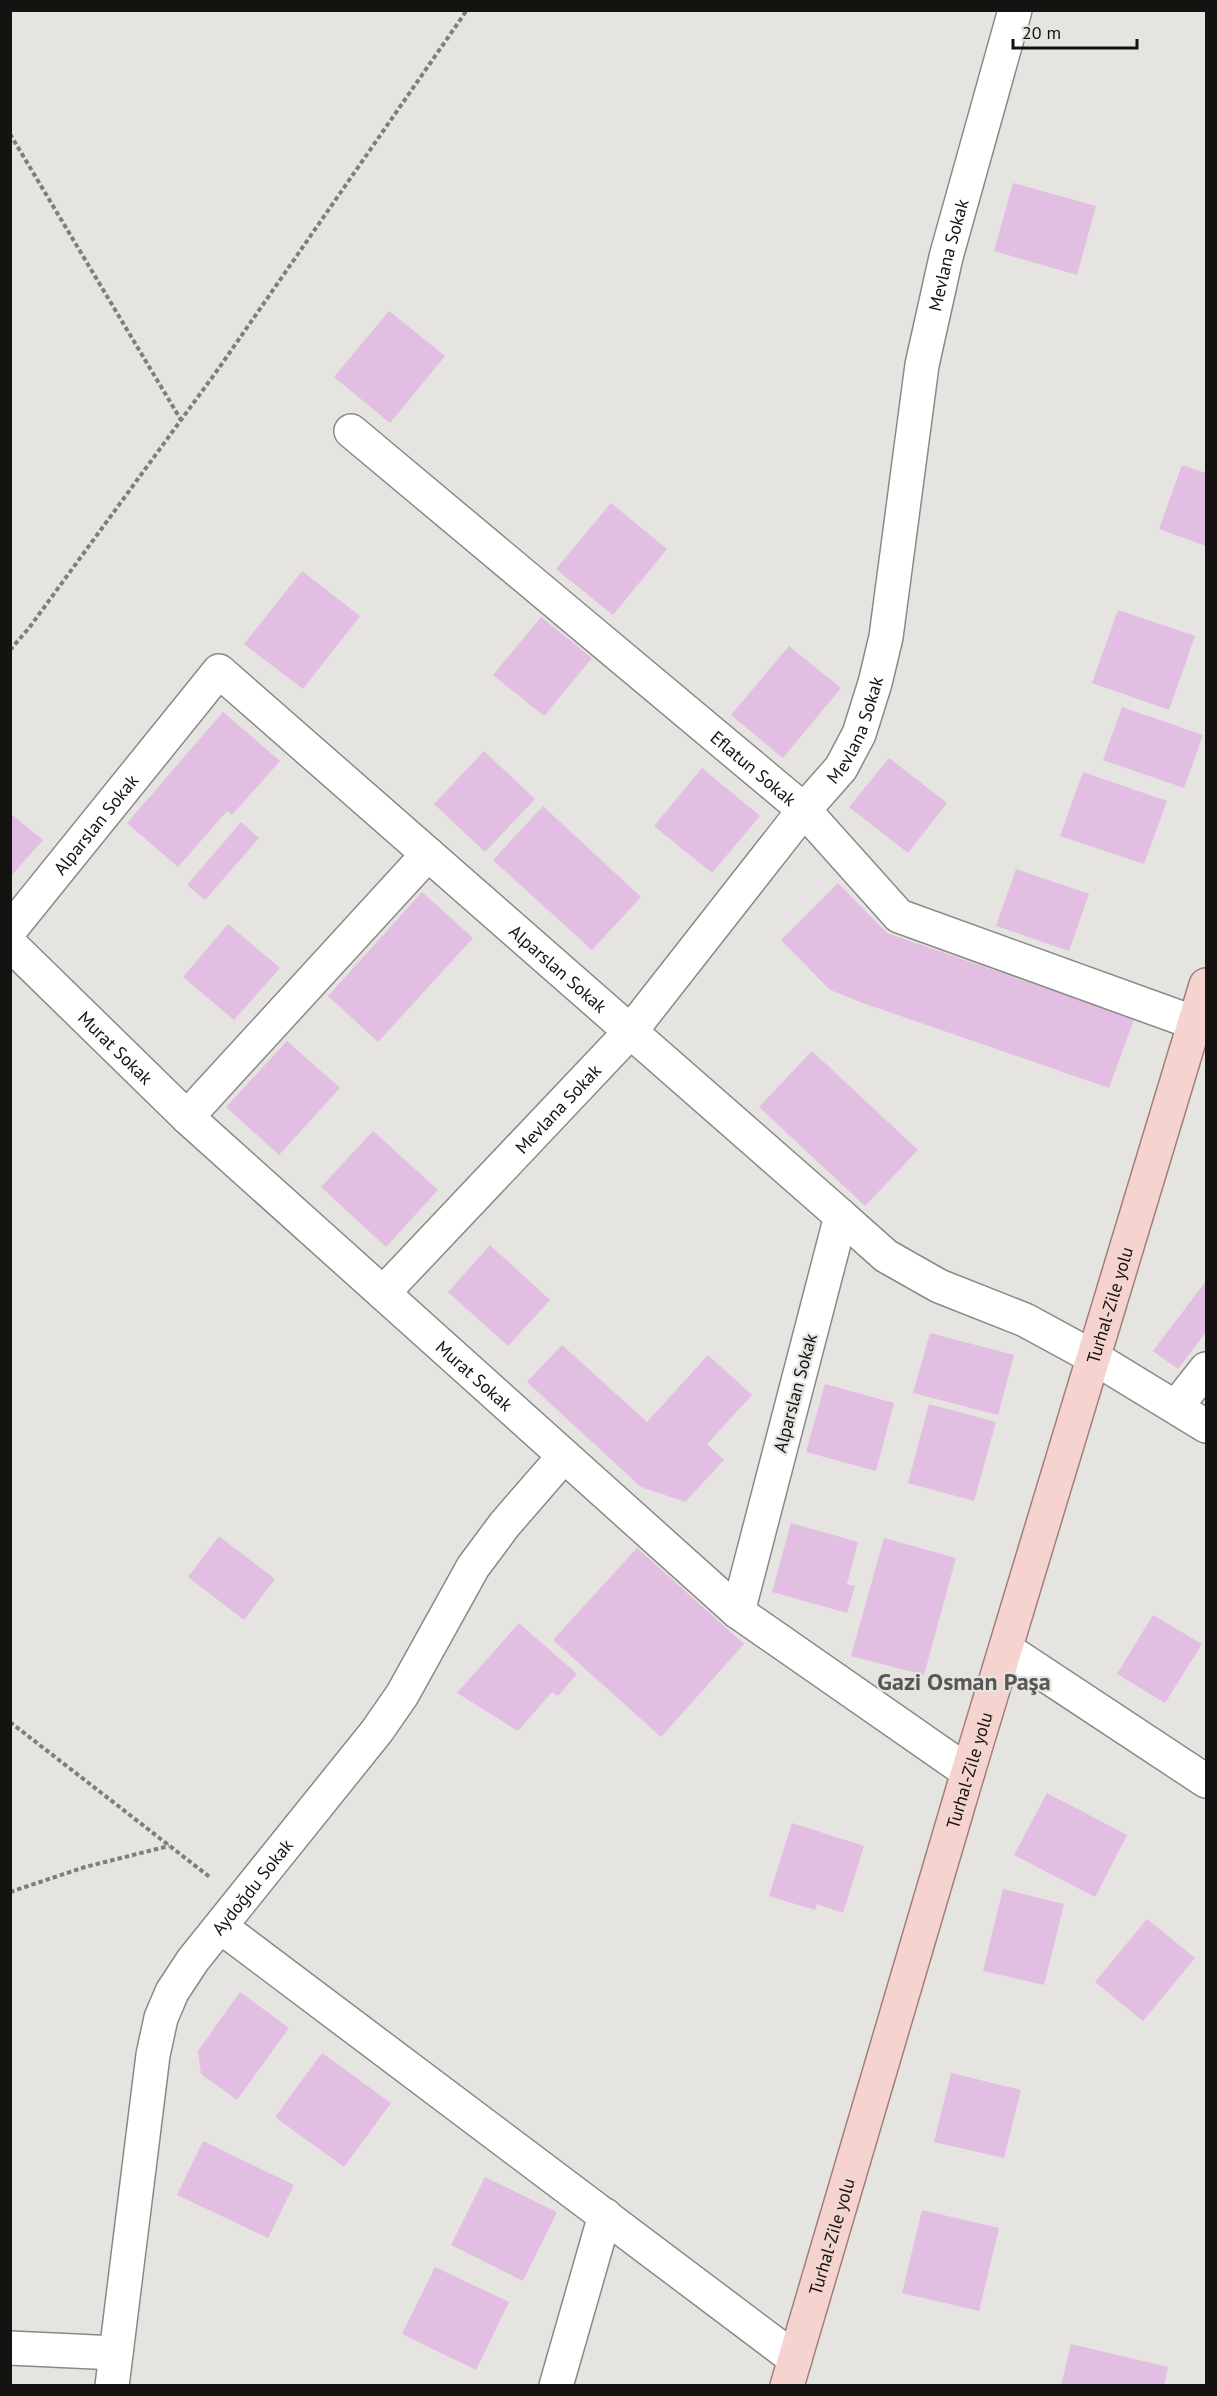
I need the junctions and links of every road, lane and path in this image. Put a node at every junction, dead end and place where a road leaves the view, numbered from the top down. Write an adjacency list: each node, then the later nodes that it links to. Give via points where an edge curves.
1 (467, 10): 4 (path)
2 (1015, 10): 7 (street, Mevlana Sokak, via 945,257 922,365 895,579 875,683 859,734 842,768)
3 (10, 134): 4 (path)
4 (181, 420): 6 (path)
5 (351, 431): 7 (street, Eflatun Sokak)
6 (10, 650)
7 (804, 810): 12 (street, Eflatun Sokak, via 899,916); 13 (street, Mevlana Sokak)
8 (428, 854): 9 (street, Alparslan Sokak, via 219,671); 13 (street, Alparslan Sokak); 14 (street)
9 (10, 930)
10 (10, 944): 14 (street, Murat Sokak)
11 (1206, 985): 12 (main road, Turhal-Zile yolu)
12 (1195, 1023): 17 (main road, Turhal-Zile yolu)
13 (630, 1032): 15 (street, Alparslan Sokak); 16 (street, Mevlana Sokak)
14 (187, 1117): 16 (street, Murat Sokak)
15 (841, 1216): 17 (street, via 886,1256 939,1286 1025,1320); 22 (street, Alparslan Sokak)
16 (383, 1293): 21 (street, Murat Sokak)
17 (1093, 1356): 19 (street); 23 (main road, Turhal-Zile yolu)
18 (1206, 1369): 19 (street)
19 (1176, 1407): 20 (street)
20 (1206, 1426)
21 (564, 1456): 22 (street, Murat Sokak); 29 (street, Aydoğdu Sokak, via 473,1567 402,1695 377,1731)
22 (738, 1612): 25 (street, Murat Sokak)
23 (1006, 1649): 25 (main road, Turhal-Zile yolu); 26 (street)
24 (10, 1722): 27 (path)
25 (968, 1772): 34 (main road, Turhal-Zile yolu)
26 (1206, 1781)
27 (169, 1845): 28 (path); 29 (path)
28 (10, 1892)
29 (241, 1901): 30 (street, Aydoğdu Sokak)
30 (221, 1927): 31 (street); 33 (street, Aydoğdu Sokak, via 177,1984 161,2018 153,2055)
31 (604, 2215): 34 (street); 36 (street)
32 (10, 2348): 33 (street)
33 (116, 2353): 35 (street, Aydoğdu Sokak)
34 (791, 2372)
35 (112, 2385)
36 (556, 2385)

